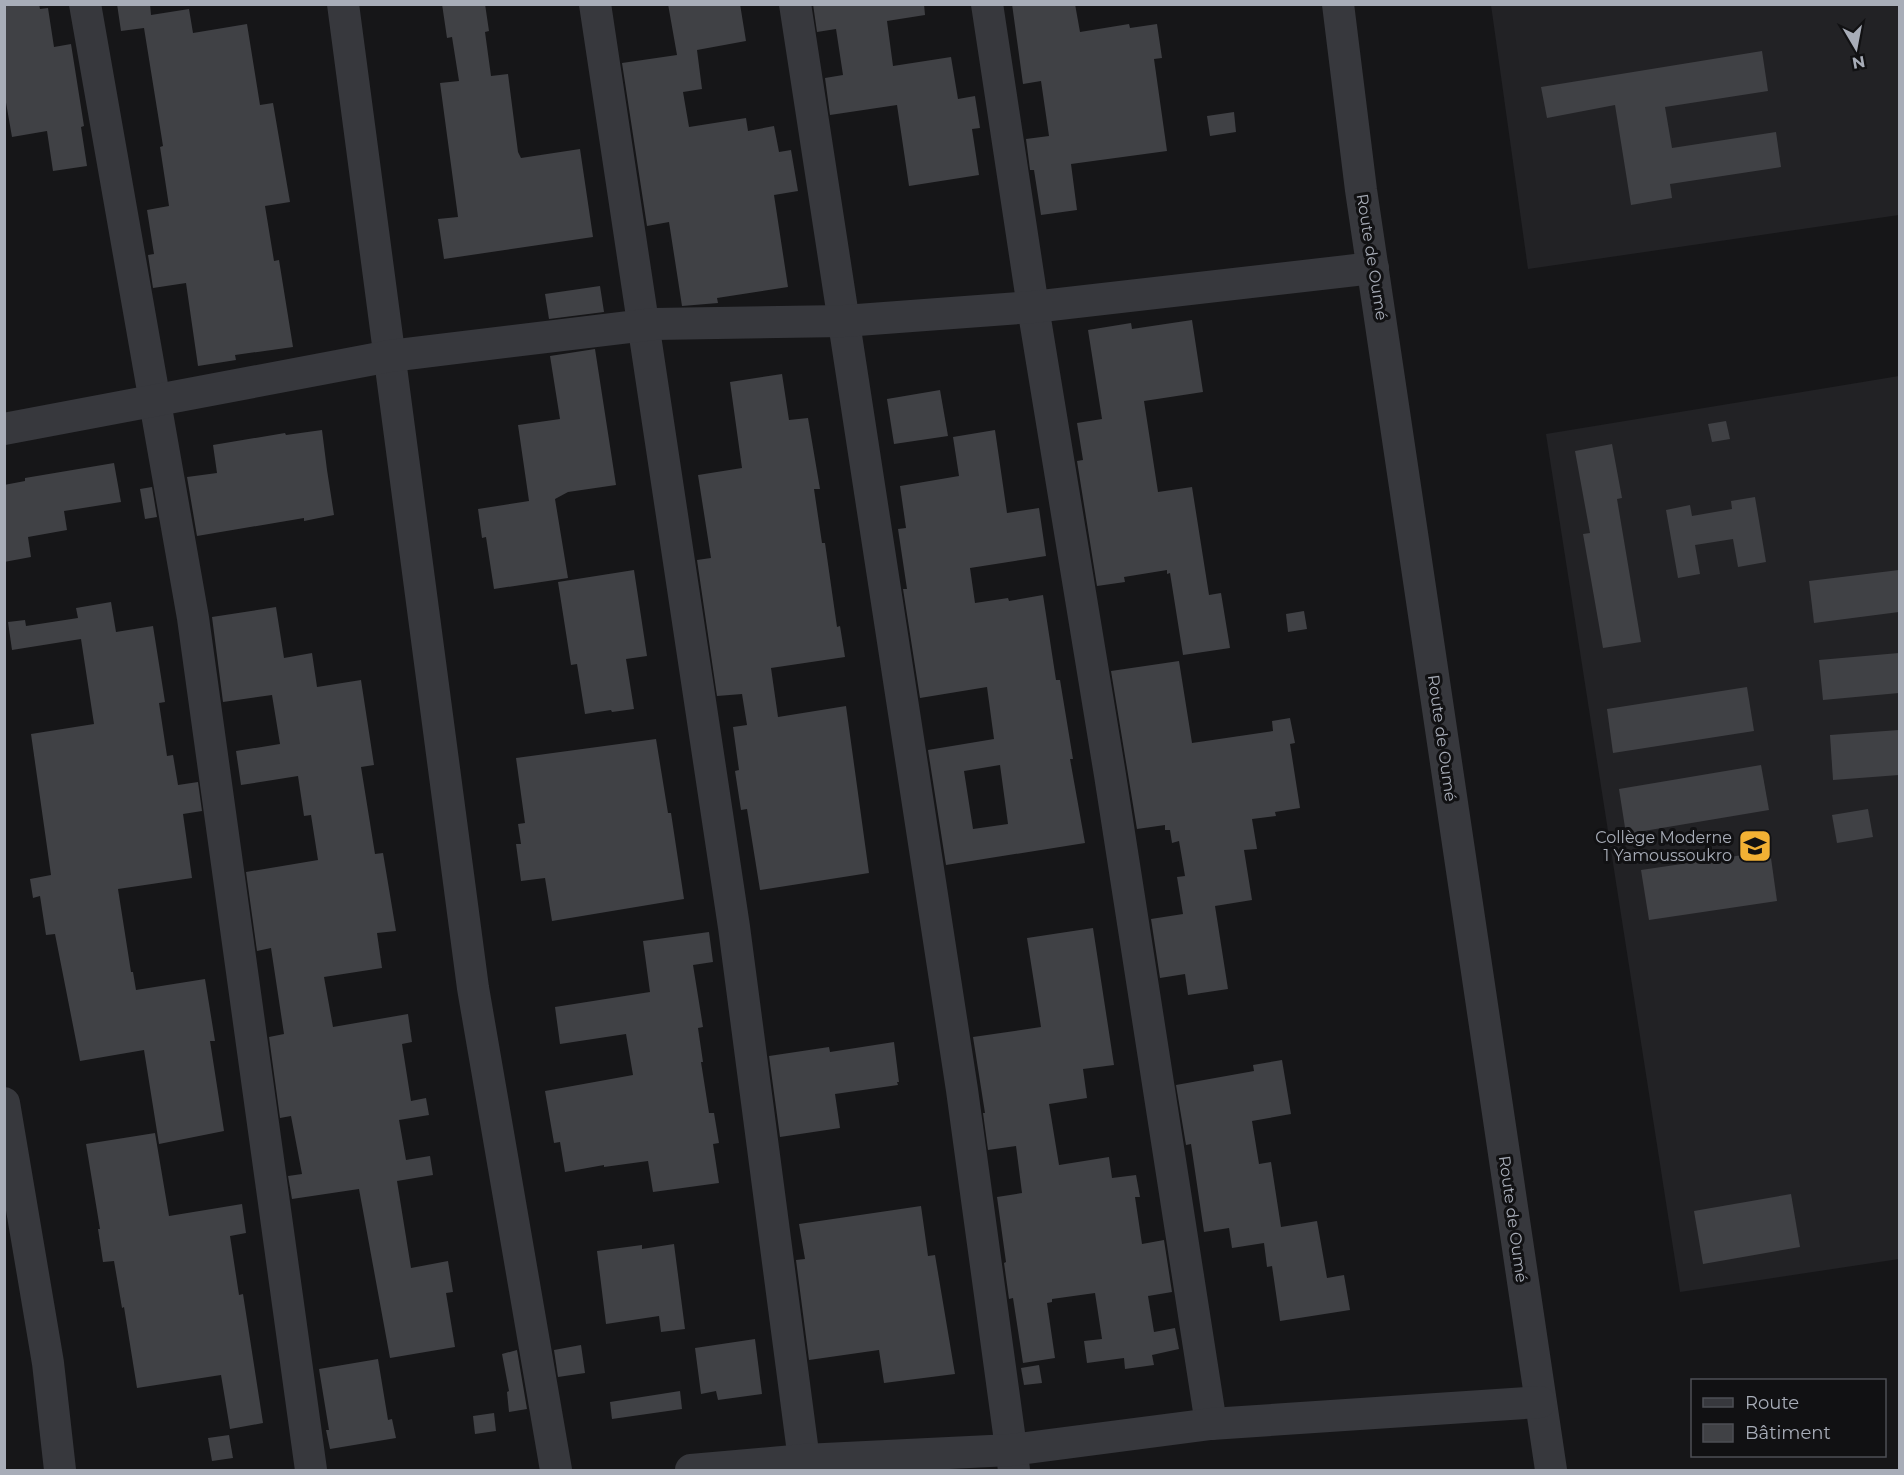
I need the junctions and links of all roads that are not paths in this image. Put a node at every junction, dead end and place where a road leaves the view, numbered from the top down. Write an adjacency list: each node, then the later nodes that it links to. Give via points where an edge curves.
1 (86, 4): 12 (street)
2 (343, 4): 11 (street)
3 (596, 4): 10 (street)
4 (795, 4): 9 (street)
5 (987, 4): 8 (street)
6 (1338, 4): 7 (street, Route de Oumé)
7 (1373, 268): 8 (street); 15 (street, Route de Oumé)
8 (1033, 307): 9 (street); 16 (street)
9 (844, 321): 10 (street); 18 (street, via 962,1090)
10 (645, 326): 11 (street); 17 (street, via 734,927)
11 (390, 356): 12 (street); 21 (street, via 473,988)
12 (155, 399): 13 (street); 20 (street, via 193,618)
13 (4, 429)
14 (4, 1103): 19 (street, via 48,1364)
15 (1540, 1402): 16 (street); 23 (street, Route de Oumé)
16 (1211, 1424): 18 (street)
17 (804, 1460): 18 (street); 22 (street)
18 (1013, 1460)
19 (60, 1470)
20 (311, 1470)
21 (556, 1470)
22 (691, 1470)
23 (1551, 1470)

